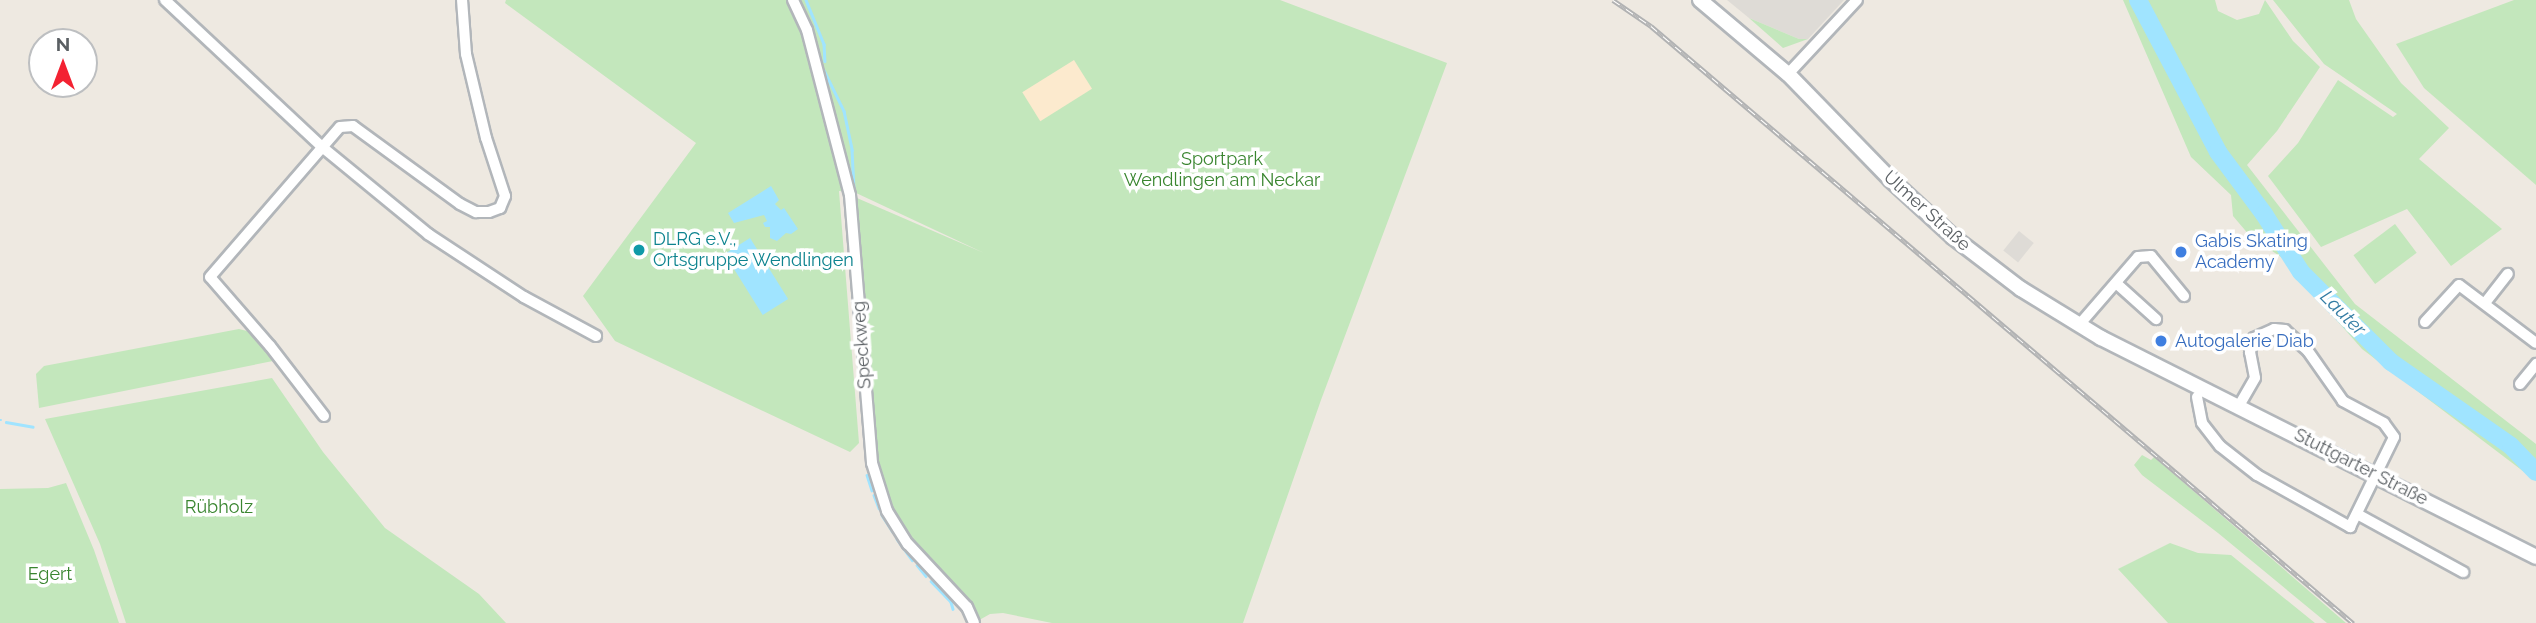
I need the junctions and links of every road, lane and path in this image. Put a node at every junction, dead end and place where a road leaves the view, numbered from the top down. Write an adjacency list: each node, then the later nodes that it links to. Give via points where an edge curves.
1 (164, 0): 7 (street)
2 (462, 0): 7 (street, via 466,54 505,196 500,208 476,212 460,204 353,126 340,128)
3 (793, 0): 27 (street, Speckweg, via 807,30 850,195 872,463 887,511 901,533 967,607)
4 (1700, 0): 6 (main road, Ulmer Straße)
5 (1857, 0): 6 (street)
6 (1788, 74): 14 (main road, Ulmer Straße, via 1953,237 2021,289)
7 (321, 146): 15 (street, via 428,234 524,297); 22 (street, via 210,277)
8 (2508, 274): 11 (street)
9 (2116, 283): 10 (street, via 2138,257 2151,256); 12 (street); 14 (street)
10 (2184, 296)
11 (2485, 303): 13 (street, via 2459,285); 16 (street)
12 (2156, 319)
13 (2425, 322)
14 (2079, 325): 18 (main road, Ulmer Straße)
15 (596, 336)
16 (2536, 343)
17 (2536, 364): 19 (street)
18 (2184, 380): 21 (main road, Stuttgarter Straße)
19 (2519, 384)
20 (2197, 397): 24 (street, via 2202,423 2220,446 2257,475 2350,527)
21 (2239, 406): 23 (main road, Stuttgarter Straße); 23 (street, via 2255,377 2250,352 2254,338 2274,328 2285,330 2308,351 2343,401 2384,423 2394,437)
22 (324, 416)
23 (2378, 475): 24 (street); 25 (main road, Stuttgarter Straße)
24 (2359, 515): 26 (street)
25 (2536, 557)
26 (2463, 572)
27 (974, 623)

